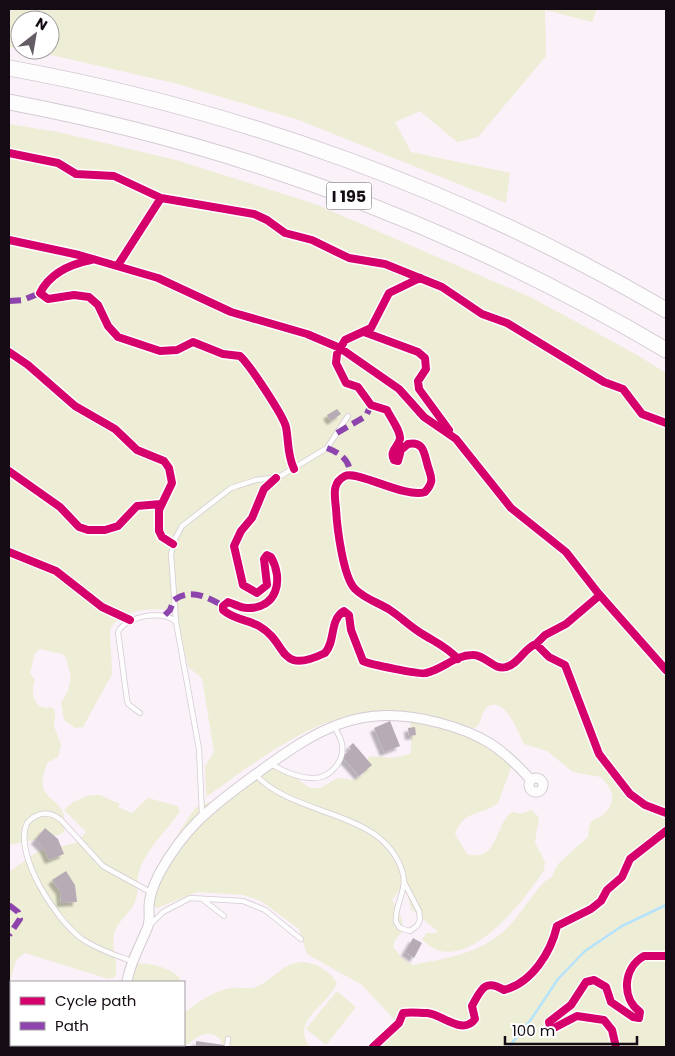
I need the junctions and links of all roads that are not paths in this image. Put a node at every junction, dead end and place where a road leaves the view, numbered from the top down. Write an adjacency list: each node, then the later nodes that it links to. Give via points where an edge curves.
1 (9, 68): 3 (highway, I 195, via 194,110 357,162 528,236)
2 (9, 102): 4 (highway, I 195, via 127,127 228,154 352,197 519,269)
3 (666, 310)
4 (666, 350)
5 (348, 416): 6 (lane, via 328,448 279,477 231,488 182,526 171,554)
6 (176, 622): 7 (lane, via 165,615 130,620 118,632 126,700); 12 (lane, via 199,749)
7 (140, 713)
8 (333, 726): 9 (street); 9 (lane, via 341,741 342,752 338,764 328,774 310,778 284,771); 11 (street, via 357,718 387,714 463,729 498,747)
9 (270, 763): 10 (street)
10 (255, 774): 12 (street); 13 (lane, via 262,782 308,807 344,818 378,837 395,856)
11 (531, 780)
12 (202, 814): 14 (street, via 173,851)
13 (404, 882): 13 (lane, via 396,920 400,928 410,931 417,926 420,914)
14 (152, 893): 16 (street); 21 (lane, via 103,866 53,814 44,813 27,823 24,836 30,863 57,915 82,939)
15 (198, 897): 17 (lane, via 181,901); 18 (lane); 20 (lane, via 255,904)
16 (149, 908): 17 (lane, via 152,915); 19 (street)
17 (160, 915): 19 (lane)
18 (224, 916)
19 (144, 934): 21 (street)
20 (302, 939)
21 (131, 961): 22 (street)
22 (128, 981)
23 (228, 1039): 24 (lane)
24 (227, 1047)

